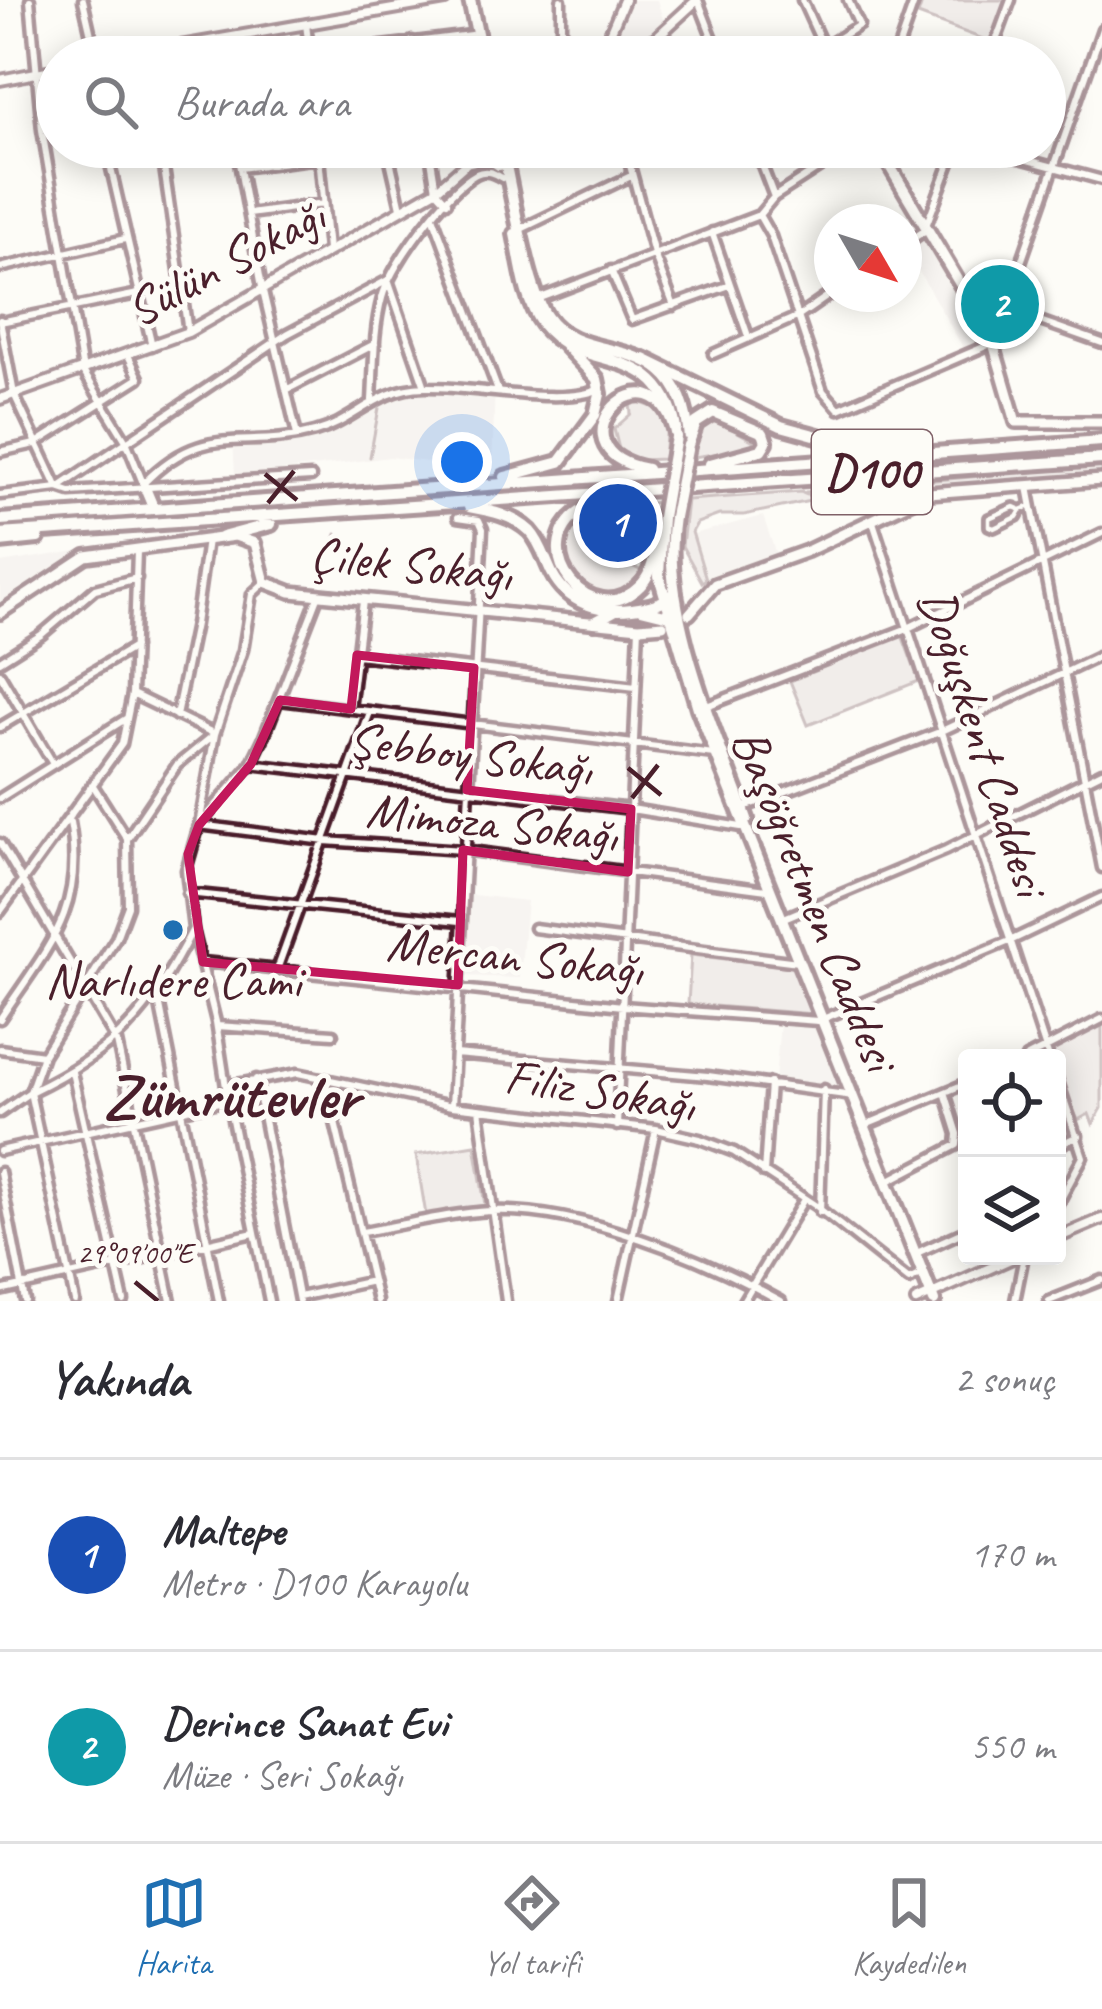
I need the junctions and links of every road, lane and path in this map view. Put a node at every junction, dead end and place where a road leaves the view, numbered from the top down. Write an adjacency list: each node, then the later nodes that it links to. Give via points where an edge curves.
1 (30, 0): 28 (street)
2 (83, 0): 15 (street)
3 (445, 0): 12 (street)
4 (467, 0): 14 (main road); 19 (main road)
5 (561, 0): 20 (street)
6 (623, 0): 21 (street)
7 (698, 0): 22 (street); 23 (street)
8 (802, 0): 24 (street)
9 (848, 0): 25 (street, via 859,25)
10 (915, 0): 26 (street)
11 (1011, 0): 27 (street)
12 (306, 24): 16 (street); 17 (street)
13 (1102, 32): 31 (street)
14 (471, 35): 18 (street)
15 (91, 36)
16 (243, 36)
17 (307, 36)
18 (461, 36)
19 (476, 36)
20 (561, 36)
21 (610, 36)
22 (658, 36)
23 (712, 36)
24 (819, 36)
25 (841, 36)
26 (902, 36)
27 (998, 36)
28 (36, 63)
29 (36, 73): 30 (street)
30 (0, 80)
31 (1066, 138)
32 (48, 168): 67 (street)
33 (110, 168): 64 (street)
34 (164, 168): 81 (street)
35 (240, 168): 57 (street)
36 (320, 168): 55 (street)
37 (392, 168): 56 (street)
38 (432, 168): 52 (street)
39 (461, 168): 52 (street, Sülün Sokağı)
40 (499, 168): 49 (main road)
41 (501, 168): 49 (main road)
42 (504, 168): 60 (main road)
43 (630, 168): 50 (street)
44 (763, 168): 53 (street)
45 (819, 168): 53 (street)
46 (891, 168): 61 (street)
47 (947, 168): 61 (street)
48 (1056, 168): 51 (street); 78 (street)
49 (501, 171): 54 (street, via 479,173); 87 (main road, via 533,307)
50 (632, 176): 60 (street); 66 (street)
51 (1102, 179)
52 (436, 190): 54 (street); 56 (street, Sülün Sokağı)
53 (774, 197): 58 (street)
54 (447, 202): 59 (street)
55 (323, 204): 57 (street); 65 (street)
56 (401, 208): 65 (street, Sülün Sokağı)
57 (249, 214): 72 (street)
58 (759, 215): 63 (street); 79 (street)
59 (434, 216): 70 (street); 96 (street)
60 (521, 229): 74 (main road)
61 (925, 229): 62 (street); 84 (street)
62 (922, 231)
63 (712, 232): 66 (street); 71 (street)
64 (125, 239): 67 (street); 73 (street)
65 (328, 250): 72 (street, Sülün Sokağı)
66 (654, 254): 69 (street); 75 (street)
67 (61, 257): 68 (street); 77 (street)
68 (0, 268)
69 (611, 270): 74 (street); 75 (street, via 632,320)
70 (388, 280): 83 (street); 86 (street); 93 (street)
71 (730, 285): 75 (street); 82 (street)
72 (262, 286): 81 (street, Sülün Sokağı); 83 (street)
73 (139, 293): 77 (street); 88 (street)
74 (538, 299): 91 (main road, via 570,338)
75 (674, 306)
76 (814, 306): 79 (street)
77 (70, 308): 80 (street); 92 (street)
78 (1006, 309): 84 (street); 85 (street)
79 (799, 316): 82 (street); 84 (street, via 823,391 839,409)
80 (0, 321): 97 (street)
81 (188, 332): 88 (street, Sülün Sokağı)
82 (748, 336): 89 (street)
83 (278, 340): 94 (street); 104 (street)
84 (993, 343): 101 (main road, via 1016,422)
85 (1102, 343)
86 (375, 344): 94 (street); 99 (street)
87 (565, 345): 95 (main road); 103 (main road, via 648,377 669,404)
88 (152, 346): 90 (street, Sülün Sokağı)
89 (713, 354)
90 (128, 355): 92 (street, Sülün Sokağı); 100 (street, via 139,378)
91 (644, 359): 107 (main road, via 678,396); 109 (main road, via 781,426)
92 (83, 371): 97 (street, Sülün Sokağı); 100 (street)
93 (425, 386): 96 (street); 99 (street)
94 (289, 389): 102 (street)
95 (600, 389): 96 (street); 117 (main road, via 589,427 560,462)
96 (498, 391)
97 (14, 394): 98 (street, Sülün Sokağı); 106 (street)
98 (0, 399)
99 (372, 400): 102 (street)
100 (104, 401): 104 (street); 106 (street)
101 (1102, 422)
102 (297, 435): 116 (street, via 189,447)
103 (676, 437): 112 (main road, via 666,406 643,394 617,401 604,422 602,438 615,458); 126 (main road, bridge)
104 (126, 441): 116 (street); 118 (street)
105 (1102, 441): 109 (main road, D100)
106 (34, 444): 108 (street); 118 (street)
107 (688, 445): 111 (main road, via 696,423 713,412 759,430 766,442 757,452); 126 (main road, bridge)
108 (0, 452)
109 (918, 454): 111 (main road, D100)
110 (1102, 459): 119 (main road, D100)
111 (687, 471): 112 (main road, D100)
112 (662, 472): 117 (main road, D100)
113 (311, 477): 116 (street)
114 (1102, 480): 115 (main road)
115 (1028, 484): 121 (street); 127 (main road, via 929,493)
116 (145, 485): 118 (street); 122 (main road)
117 (466, 487): 122 (main road, D100)
118 (58, 488): 120 (street)
119 (642, 490): 124 (main road, D100); 133 (main road, via 580,512 563,533 559,563 580,592 616,599 644,583)
120 (0, 495)
121 (1031, 506): 123 (street); 135 (street)
122 (153, 507): 128 (main road, D100)
123 (1021, 510): 123 (street, via 988,518 988,526 994,528)
124 (456, 511): 125 (main road, D100); 142 (street, via 483,525); 143 (main road, via 498,513 522,525 568,593)
125 (308, 515): 130 (main road); 131 (main road, D100)
126 (668, 517): 133 (main road, Başöğretmen Caddesi); 139 (main road, Başöğretmen Caddesi)
127 (872, 518): 145 (main road, via 715,584); 149 (street, Doğuşkent Caddesi)
128 (0, 520)
129 (1102, 533): 135 (street)
130 (222, 537): 132 (main road); 137 (main road, Çilek Sokağı, via 255,543)
131 (0, 538)
132 (207, 540): 134 (main road); 164 (street)
133 (658, 544): 139 (main road, Başöğretmen Caddesi)
134 (137, 548): 136 (street); 144 (main road, via 79,558)
135 (1041, 562): 149 (street); 156 (street)
136 (137, 578): 150 (street); 153 (street, via 95,589)
137 (265, 582): 138 (main road, Çilek Sokağı); 169 (street, via 250,598 251,621)
138 (318, 597): 140 (main road, Çilek Sokağı); 159 (street)
139 (669, 597): 141 (main road); 146 (main road, Başöğretmen Caddesi); 160 (main road, Başöğretmen Caddesi)
140 (363, 601): 142 (main road, Çilek Sokağı); 151 (street)
141 (638, 608): 143 (main road); 146 (main road)
142 (477, 610): 147 (main road, Çilek Sokağı); 154 (street)
143 (617, 610): 147 (main road)
144 (0, 613)
145 (689, 614)
146 (666, 621): 148 (main road, Çilek Sokağı); 160 (main road, Başöğretmen Caddesi)
147 (594, 622): 148 (main road, Çilek Sokağı)
148 (639, 627): 157 (street)
149 (908, 628): 160 (street); 168 (street, Doğuşkent Caddesi)
150 (134, 647): 158 (street); 163 (street)
151 (357, 655): 154 (street); 161 (street)
152 (1102, 655): 156 (street)
153 (0, 661)
154 (474, 668): 157 (street); 166 (street)
155 (0, 674): 163 (street)
156 (1064, 674): 168 (street); 176 (street)
157 (636, 687): 170 (street)
158 (132, 694): 164 (street); 165 (street)
159 (280, 700): 161 (street); 173 (street)
160 (703, 707): 171 (main road, Başöğretmen Caddesi); 181 (main road, Başöğretmen Caddesi)
161 (350, 709): 162 (street)
162 (370, 712): 166 (street); 175 (street)
163 (22, 714): 167 (street); 172 (street)
164 (176, 716): 169 (street)
165 (127, 718): 172 (street); 177 (street, via 122,744)
166 (471, 725): 170 (street); 178 (street)
167 (0, 727)
168 (942, 730): 181 (street); 185 (street, Doğuşkent Caddesi)
169 (214, 734): 183 (street); 186 (street, via 177,766)
170 (634, 745): 171 (street); 180 (street)
171 (714, 754): 181 (main road, Başöğretmen Caddesi)
172 (53, 764): 179 (street)
173 (251, 764): 175 (street, Şebboy Sokağı); 183 (street)
174 (1102, 772): 176 (street)
175 (349, 776): 178 (street, Şebboy Sokağı); 187 (street)
176 (1084, 781): 185 (street); 190 (street)
177 (94, 788): 182 (street); 186 (street)
178 (467, 790): 180 (street, Şebboy Sokağı); 189 (street)
179 (0, 798)
180 (631, 809): 184 (street, Şebboy Sokağı); 191 (street)
181 (740, 809): 184 (main road, Başöğretmen Caddesi)
182 (69, 820): 192 (street); 202 (street, via 74,883)
183 (199, 825): 187 (street, Mimoza Sokağı); 194 (street)
184 (748, 830): 193 (main road, Başöğretmen Caddesi)
185 (975, 836): 198 (street); 203 (street, Doğuşkent Caddesi)
186 (127, 839): 211 (street, via 128,906)
187 (325, 842): 189 (street, Mimoza Sokağı); 196 (street)
188 (0, 843): 192 (street)
189 (464, 850): 191 (street, Mimoza Sokağı); 199 (street)
190 (1102, 868)
191 (628, 872): 193 (street, Mimoza Sokağı); 204 (street)
192 (23, 882): 197 (street); 202 (street)
193 (773, 891): 198 (main road, Başöğretmen Caddesi)
194 (187, 893): 196 (street); 201 (street)
195 (1102, 896): 203 (street)
196 (302, 903): 199 (street); 209 (street)
197 (0, 912)
198 (783, 919): 207 (main road, Başöğretmen Caddesi)
199 (460, 921): 210 (street)
200 (534, 928): 204 (street)
201 (193, 929): 205 (street); 206 (street)
202 (55, 935): 211 (street); 215 (street)
203 (1012, 940): 216 (street); 221 (street, Doğuşkent Caddesi)
204 (624, 942): 207 (street); 213 (street)
205 (200, 951): 206 (street); 208 (street)
206 (179, 956): 212 (street)
207 (800, 961): 216 (main road, Başöğretmen Caddesi)
208 (203, 962): 209 (street, Mercan Sokağı); 217 (street)
209 (278, 967): 210 (street, Mercan Sokağı)
210 (458, 985): 213 (street, Mercan Sokağı); 223 (street)
211 (87, 990): 219 (street); 224 (street)
212 (157, 991): 219 (street); 240 (street)
213 (623, 1006): 216 (street, Mercan Sokağı); 225 (street)
214 (1102, 1018): 222 (street)
215 (0, 1019)
216 (822, 1019): 235 (main road, Başöğretmen Caddesi)
217 (217, 1026): 218 (street); 230 (street)
218 (333, 1034)
219 (117, 1042): 226 (street); 242 (street)
220 (0, 1049): 224 (street)
221 (1045, 1049)
222 (1055, 1049)
223 (455, 1054): 225 (street); 238 (street)
224 (43, 1055): 233 (street)
225 (621, 1069): 229 (street); 244 (street)
226 (72, 1072): 233 (street); 245 (street)
227 (256, 1079): 228 (street, Filiz Sokağı, via 298,1073); 230 (street, Filiz Sokağı); 278 (street)
228 (325, 1081): 238 (street, Filiz Sokağı); 260 (street)
229 (770, 1083): 232 (street); 252 (street)
230 (226, 1086): 236 (street)
231 (958, 1087): 234 (street)
232 (824, 1090): 235 (street); 257 (street)
233 (30, 1092): 241 (street); 248 (street)
234 (945, 1092): 243 (street); 253 (street, via 957,1145)
235 (854, 1096): 243 (main road, Başöğretmen Caddesi); 270 (main road, Başöğretmen Caddesi)
236 (228, 1100): 240 (street); 259 (street)
237 (1066, 1103): 247 (street)
238 (452, 1106): 239 (street, Filiz Sokağı)
239 (479, 1108): 244 (street, Filiz Sokağı); 256 (street)
240 (183, 1110): 242 (street); 264 (street)
241 (0, 1113)
242 (134, 1120): 245 (street); 266 (street)
243 (868, 1124): 253 (main road, Başöğretmen Caddesi)
244 (617, 1126): 246 (street, Filiz Sokağı)
245 (85, 1130): 248 (street); 267 (street)
246 (656, 1130): 252 (street, Filiz Sokağı, via 734,1152); 263 (street)
247 (1078, 1136): 249 (street); 254 (street, via 1083,1157)
248 (42, 1140): 250 (street); 271 (street)
249 (1066, 1141)
250 (0, 1151)
251 (0, 1172): 275 (street)
252 (764, 1173): 255 (street, Filiz Sokağı)
253 (890, 1180): 265 (main road, Başöğretmen Caddesi)
254 (1066, 1188)
255 (802, 1201): 257 (street, Filiz Sokağı); 274 (street)
256 (492, 1211): 260 (street); 263 (street); 286 (street)
257 (820, 1212): 270 (street, Filiz Sokağı, via 909,1280)
258 (1102, 1219): 262 (street)
259 (255, 1232): 264 (street); 284 (street)
260 (362, 1232): 272 (street)
261 (958, 1234): 265 (street)
262 (1066, 1234)
263 (633, 1237): 274 (street); 287 (street)
264 (207, 1244): 266 (street); 283 (street)
265 (920, 1252): 277 (main road, Başöğretmen Caddesi)
266 (161, 1254): 267 (street); 282 (street)
267 (116, 1264): 271 (street); 281 (street)
268 (1001, 1265): 277 (street)
269 (1019, 1265): 291 (street)
270 (923, 1273): 277 (main road, Başöğretmen Caddesi)
271 (70, 1275): 275 (street); 280 (street)
272 (372, 1280): 278 (street); 285 (street)
273 (1102, 1280): 292 (street)
274 (752, 1285): 288 (street); 289 (street)
275 (22, 1286): 276 (street); 279 (street)
276 (0, 1291)
277 (935, 1297): 290 (street)
278 (299, 1299)
279 (25, 1301)
280 (75, 1301)
281 (124, 1301)
282 (171, 1301)
283 (218, 1301)
284 (269, 1301)
285 (377, 1301)
286 (506, 1301)
287 (618, 1301)
288 (743, 1301)
289 (782, 1301)
290 (916, 1301)
291 (1015, 1301)
292 (1049, 1301)

